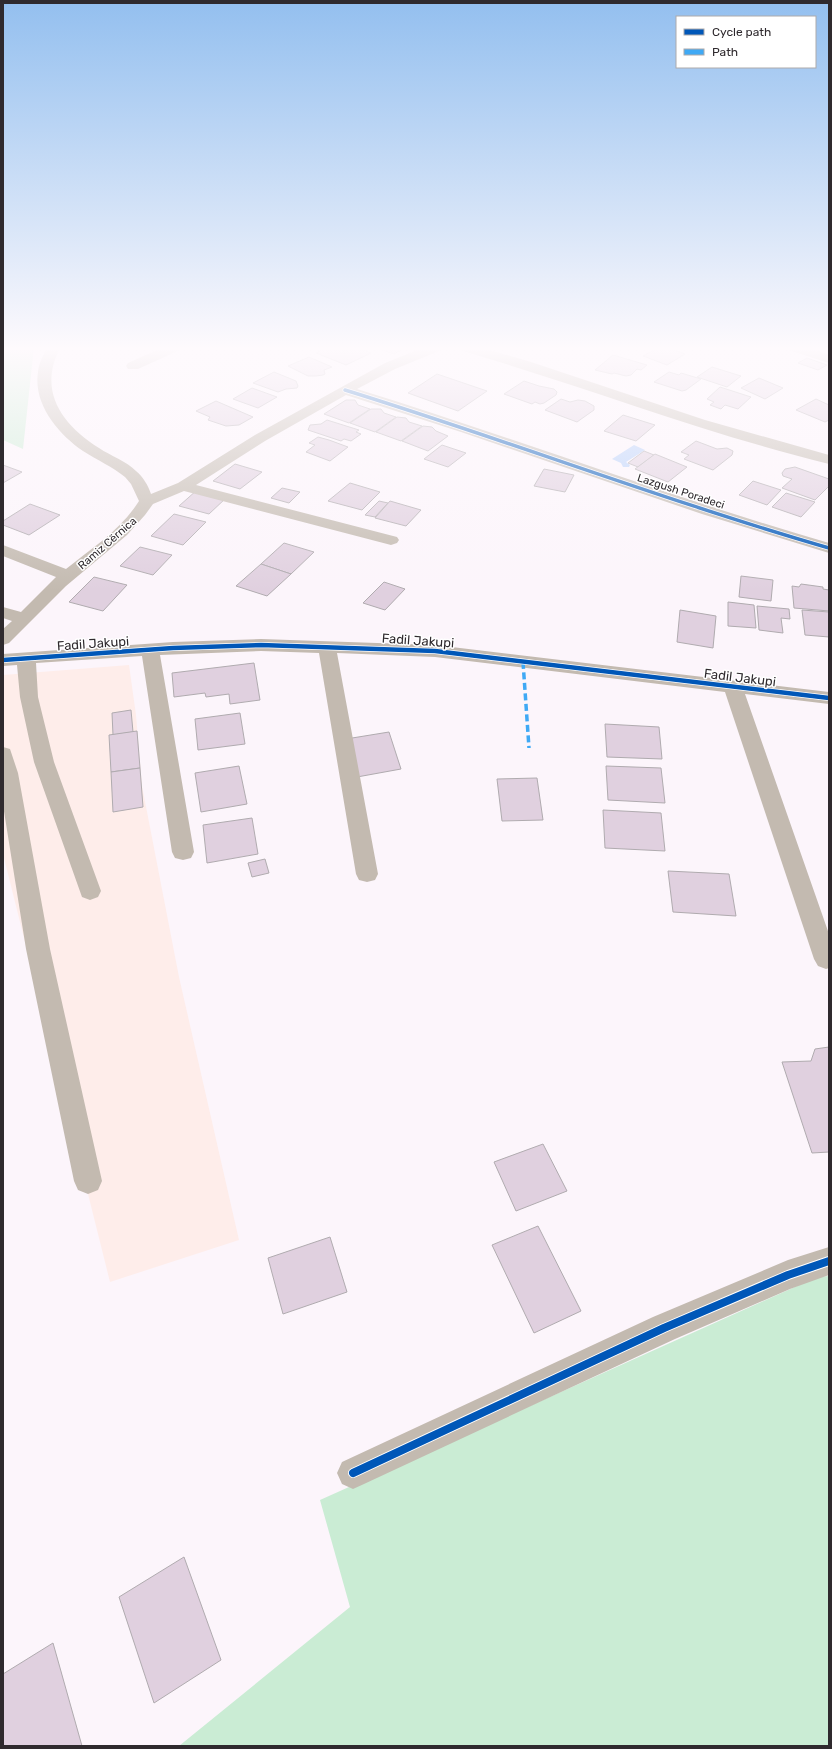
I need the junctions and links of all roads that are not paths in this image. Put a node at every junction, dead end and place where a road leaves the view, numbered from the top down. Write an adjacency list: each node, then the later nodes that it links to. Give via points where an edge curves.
1 (66, 428): 7 (street, via 77,439 131,474)
2 (278, 428): 6 (street)
3 (463, 428): 9 (street, Lazgush Poradeci, via 774,533)
4 (716, 428): 5 (street)
5 (829, 460)
6 (183, 486): 7 (street); 8 (street)
7 (147, 501): 11 (street, Ramiz Cërnica, via 140,514 127,527)
8 (391, 540)
9 (829, 548)
10 (3, 550): 11 (street)
11 (68, 576): 13 (street, Ramiz Cërnica)
12 (3, 612): 13 (street)
13 (25, 619): 14 (street, Ramiz Cërnica)
14 (3, 639)
15 (327, 647): 16 (street, Fadil Jakupi, via 261,645); 19 (street, Fadil Jakupi, via 435,651); 23 (street)
16 (150, 650): 17 (street, Fadil Jakupi); 22 (street)
17 (26, 658): 18 (street, Fadil Jakupi); 24 (street, via 29,697 44,762)
18 (3, 660)
19 (733, 687): 20 (street, Fadil Jakupi); 25 (street)
20 (829, 698)
21 (3, 754): 26 (street, via 38,949)
22 (183, 852)
23 (367, 874)
24 (90, 891)
25 (826, 959)
26 (88, 1181)
27 (829, 1261): 28 (street, via 788,1275 664,1328)
28 (353, 1473)

